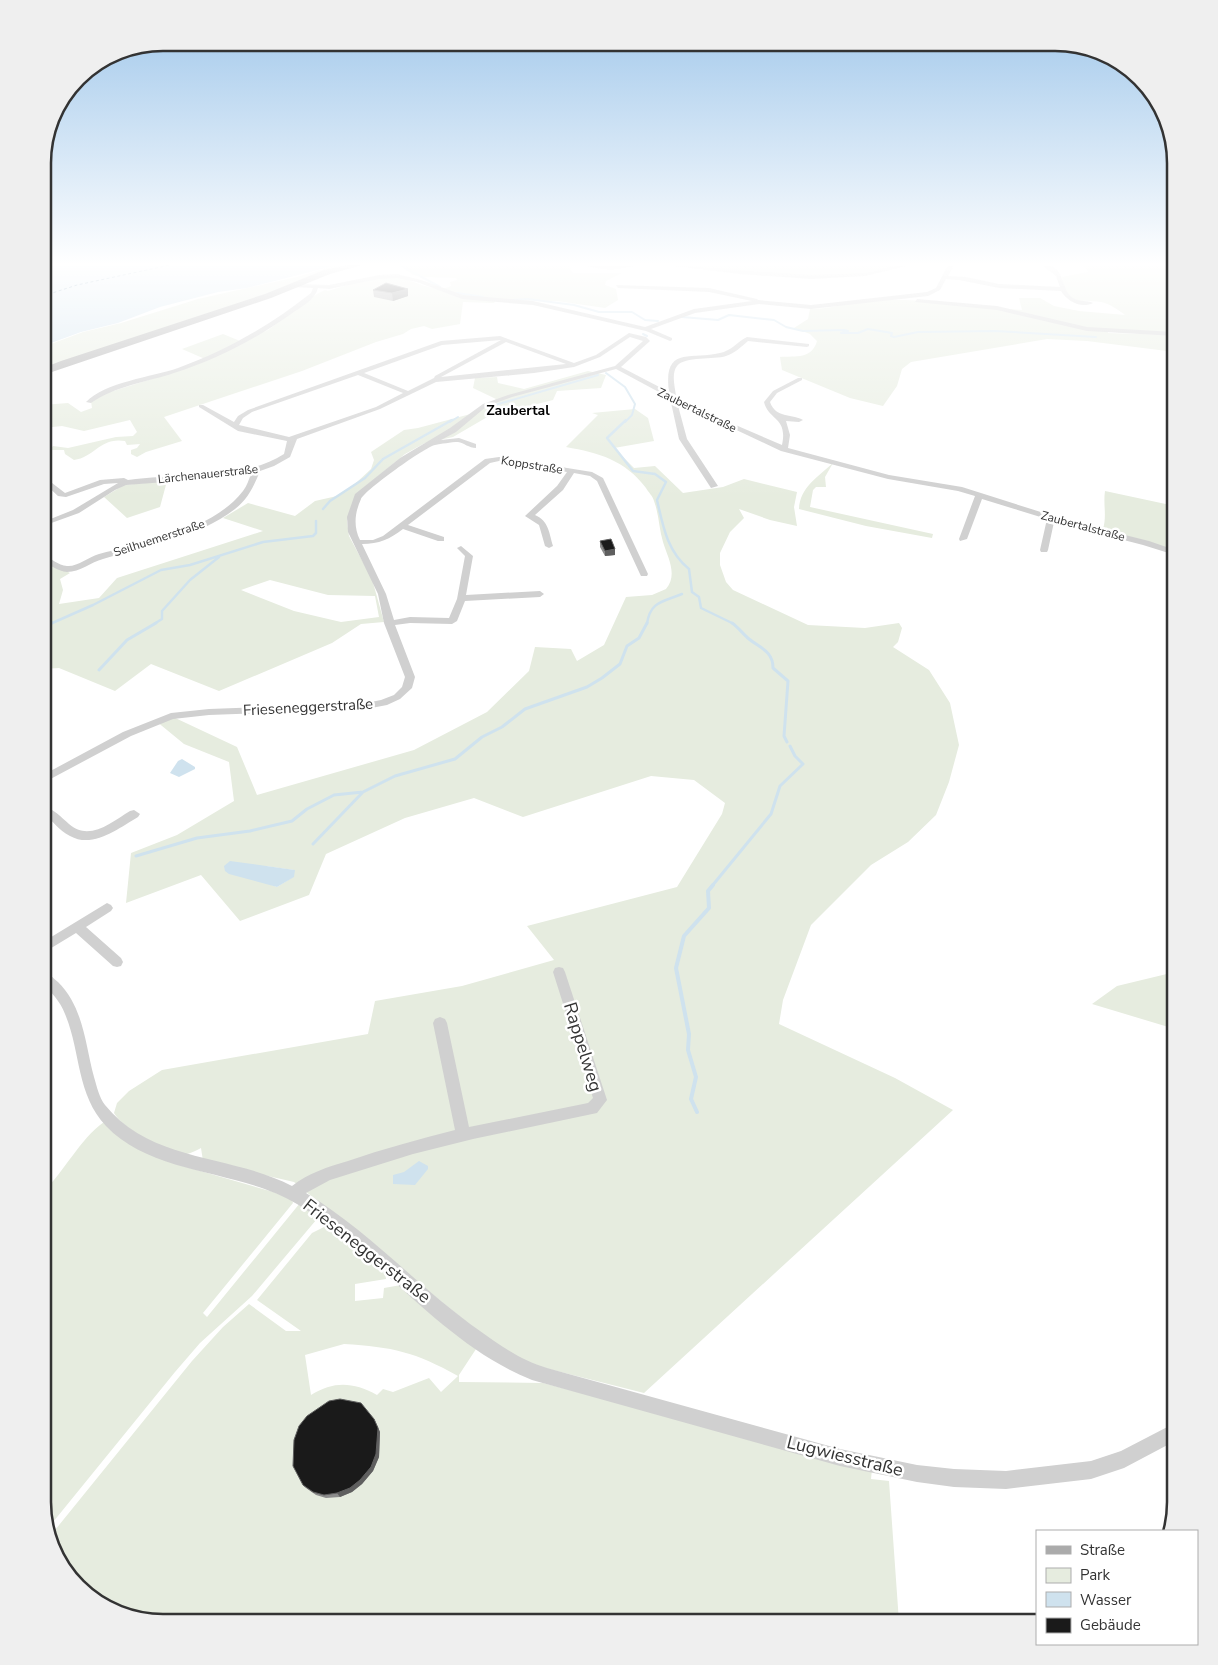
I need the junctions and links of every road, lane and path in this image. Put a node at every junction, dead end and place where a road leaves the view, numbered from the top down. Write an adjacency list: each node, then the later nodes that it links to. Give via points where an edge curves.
1 (129, 343): 13 (main road)
2 (240, 343): 19 (street, via 179,370 102,394)
3 (453, 343): 14 (street, via 440,344)
4 (501, 343): 16 (street)
5 (513, 343): 11 (street)
6 (618, 343): 11 (street, via 598,356)
7 (645, 343): 12 (street)
8 (742, 343): 18 (street, via 723,355 680,360 673,366 670,376)
9 (787, 343): 10 (street)
10 (807, 345)
11 (574, 365): 16 (street, via 534,372)
12 (617, 367): 18 (street, Zaubertalstraße); 25 (street, Frieseneggerstraße, via 493,401)
13 (51, 370)
14 (359, 373): 17 (street); 23 (street, via 246,413 238,419)
15 (800, 379): 21 (street, via 776,392 767,402)
16 (435, 380): 17 (street)
17 (408, 393): 24 (street, via 378,408)
18 (673, 398): 27 (street, Zaubertalstraße); 32 (street, via 683,439)
19 (88, 402)
20 (201, 406): 23 (street)
21 (780, 418): 22 (street); 27 (street, via 787,440)
22 (799, 420)
23 (236, 426): 24 (street)
24 (291, 440): 28 (street, Lärchenauerstraße, via 285,457)
25 (432, 442): 26 (street, Frieseneggerstraße, via 459,440); 39 (street, Frieseneggerstraße, via 403,460 358,496 350,520)
26 (472, 446)
27 (784, 449): 33 (street, Zaubertalstraße, via 888,477)
28 (256, 471): 30 (street, Lärchenauerstraße); 44 (street, Seilhuemerstraße, via 236,506 200,526 95,558 70,569)
29 (572, 471): 36 (street, Koppstraße, via 493,460); 40 (street, via 560,488 529,516 543,523); 45 (street, Koppstraße, via 592,474 600,480)
30 (132, 481): 31 (street, Lärchenauerstraße, via 111,480 66,495); 35 (street, Lärchenauerstraße, via 114,487 85,506)
31 (51, 485)
32 (714, 486)
33 (979, 495): 34 (street, Zaubertalstraße); 38 (street)
34 (1051, 518): 42 (street); 43 (street, Zaubertalstraße)
35 (51, 522)
36 (402, 526): 37 (street); 39 (street, Koppstraße, via 382,540)
37 (441, 539)
38 (964, 539)
39 (356, 542): 48 (street, Frieseneggerstraße, via 379,589)
40 (549, 546)
41 (461, 548): 47 (street, via 469,556)
42 (1044, 550)
43 (1167, 550)
44 (51, 562)
45 (644, 574)
46 (540, 594): 47 (street)
47 (461, 599): 48 (street, via 452,622 410,620)
48 (390, 623): 49 (street, Frieseneggerstraße, via 410,677 404,691 389,702 361,707 171,716 140,728)
49 (51, 775)
50 (134, 814): 51 (street, via 98,834 85,837 72,833)
51 (51, 815)
52 (107, 908): 53 (street)
53 (77, 927): 54 (street); 55 (street)
54 (51, 943)
55 (117, 962)
56 (559, 972): 59 (street, Rappelweg, via 600,1100 592,1109)
57 (51, 984): 60 (street, Frieseneggerstraße, via 63,996 75,1017 90,1090 102,1114 112,1124 152,1150 263,1182)
58 (440, 1023): 59 (street)
59 (464, 1134): 60 (street, Rappelweg, via 323,1176)
60 (293, 1194): 61 (street, Frieseneggerstraße, via 469,1333)
61 (516, 1365): 62 (street, Lugwiesstraße, via 633,1402 917,1474 1012,1479 1094,1470)
62 (1167, 1436)

